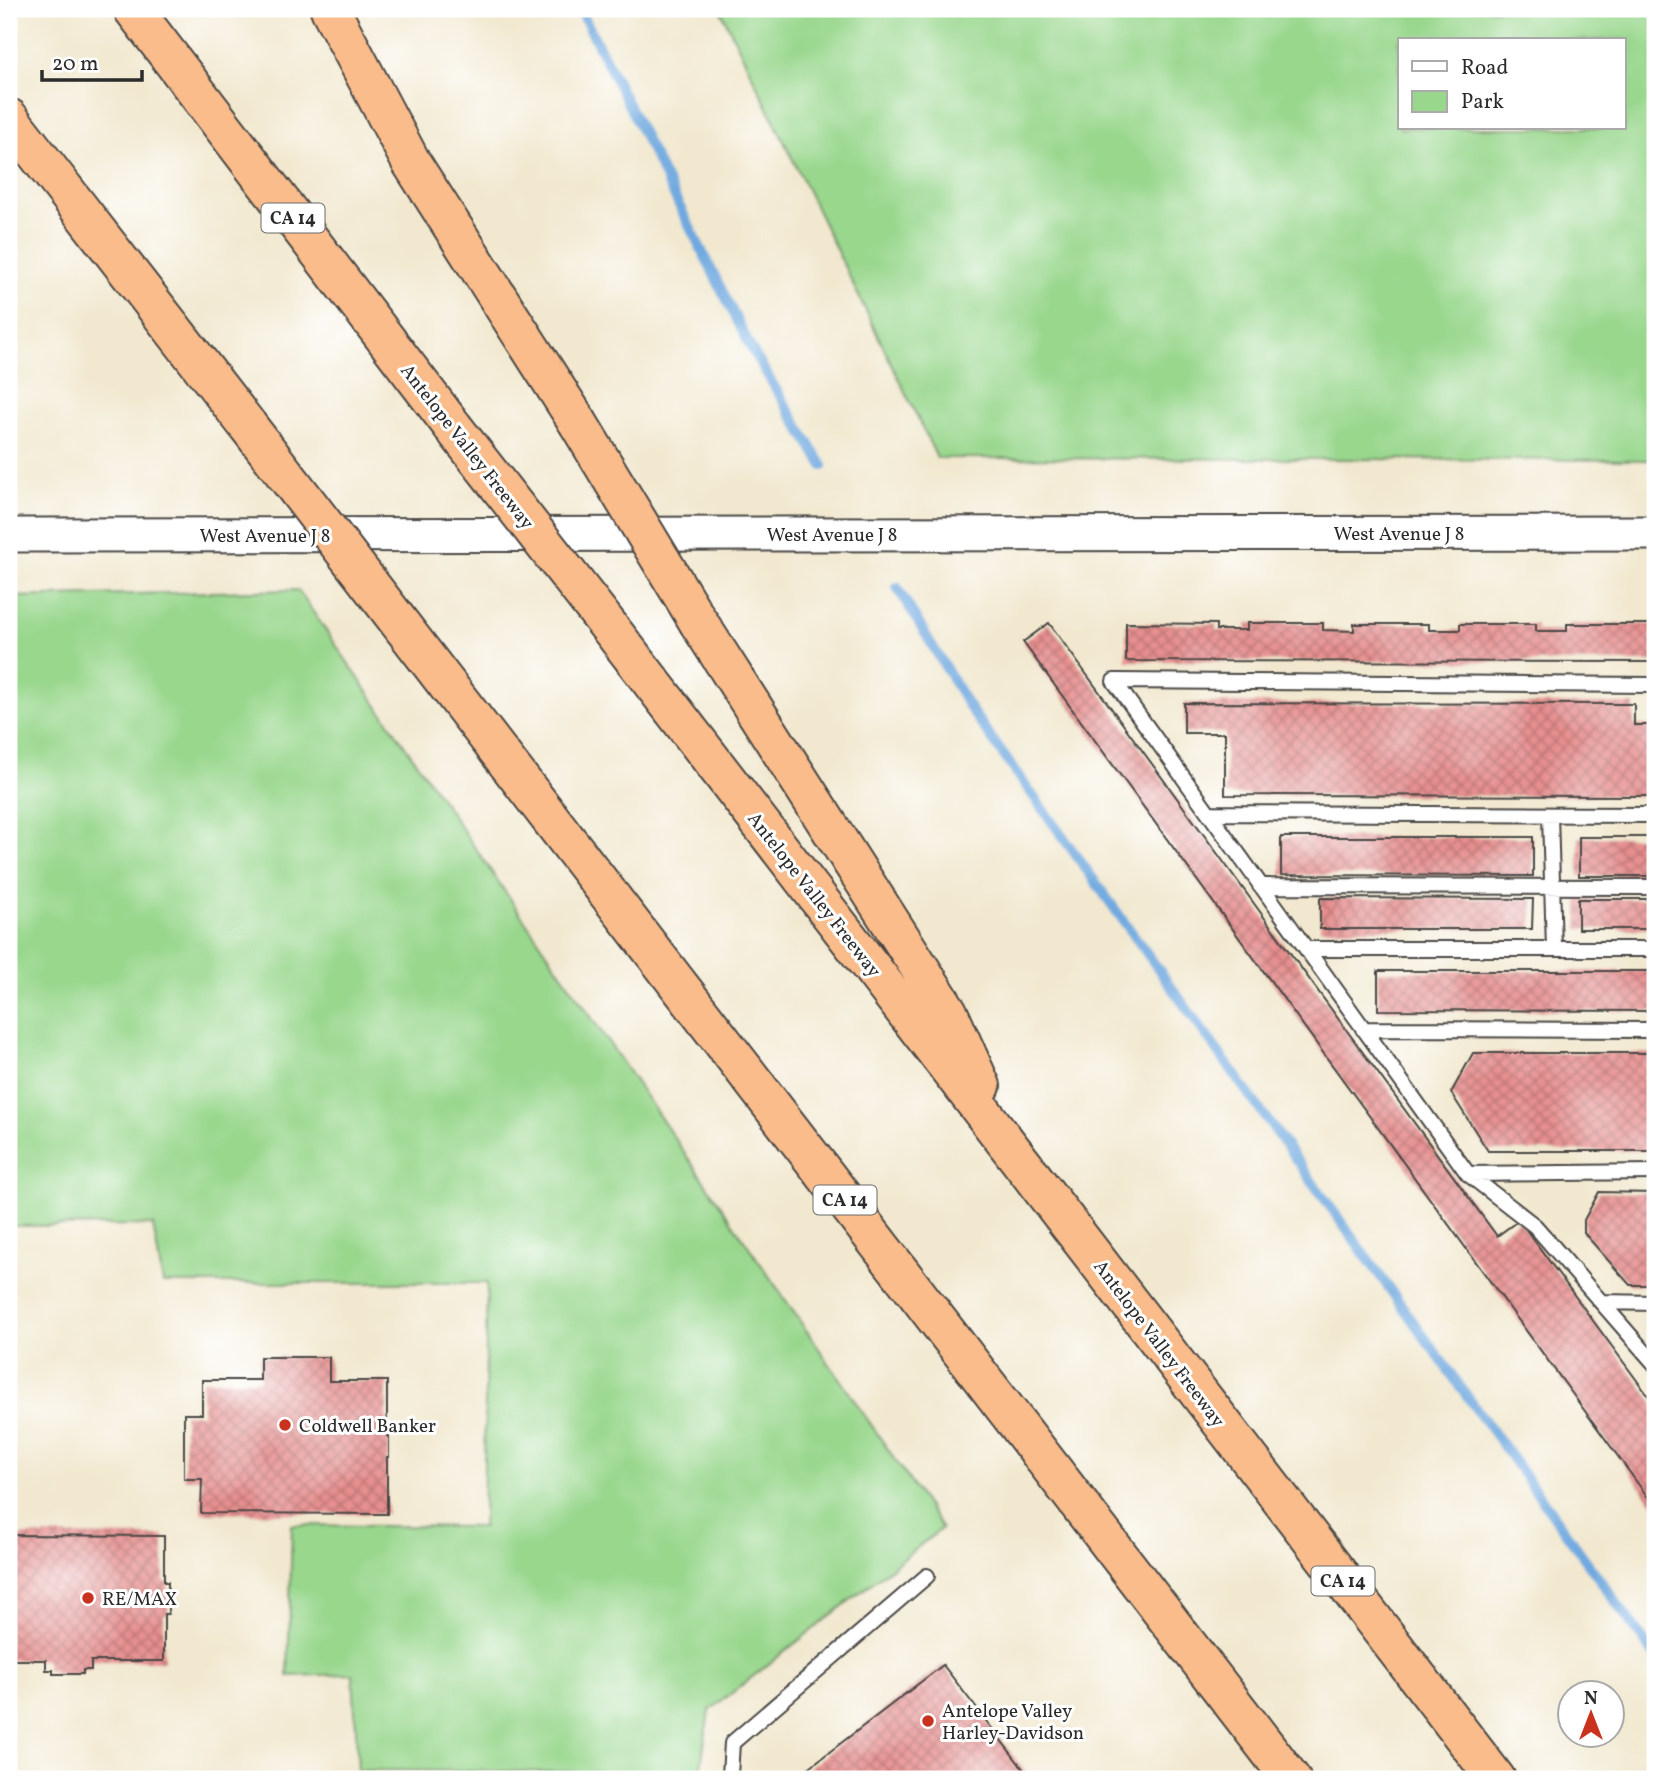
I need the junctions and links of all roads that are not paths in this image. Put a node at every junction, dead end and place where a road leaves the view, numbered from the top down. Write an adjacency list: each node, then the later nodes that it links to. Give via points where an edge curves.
1 (134, 9): 18 (highway, Antelope Valley Freeway / CA 14, bridge)
2 (330, 9): 18 (highway, bridge, via 411,162 948,1012)
3 (9, 118): 26 (highway, CA 14, bridge)
4 (1655, 533): 5 (street, West Avenue J 8)
5 (9, 535)
6 (1655, 685): 7 (lane, via 1114,681)
7 (1209, 813): 8 (lane); 10 (lane)
8 (1550, 815): 9 (lane); 11 (lane)
9 (1655, 815)
10 (1261, 886): 11 (lane); 13 (lane)
11 (1552, 887): 12 (lane); 14 (lane)
12 (1655, 887)
13 (1307, 949): 14 (lane); 16 (lane)
14 (1554, 949): 15 (lane)
15 (1655, 949)
16 (1363, 1029): 17 (lane); 20 (lane)
17 (1655, 1030)
18 (1004, 1139): 27 (highway, Antelope Valley Freeway / CA 14)
19 (1655, 1172): 20 (lane)
20 (1468, 1174): 21 (lane, via 1535,1226)
21 (1602, 1303): 22 (lane); 23 (lane)
22 (1655, 1303)
23 (1655, 1364)
24 (928, 1576): 25 (lane, via 732,1743)
25 (733, 1779)
26 (1291, 1779)
27 (1496, 1779)

